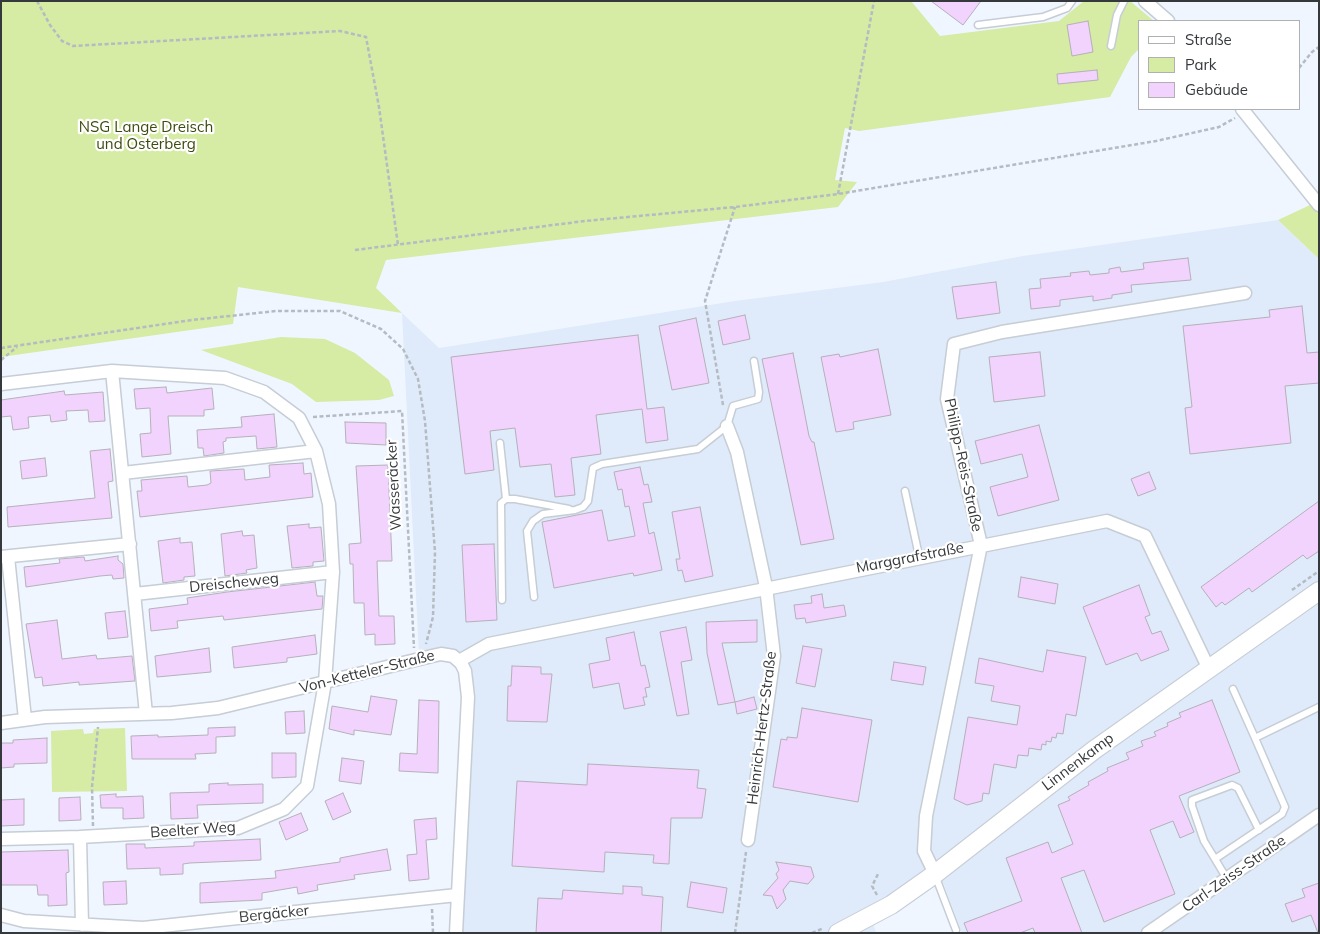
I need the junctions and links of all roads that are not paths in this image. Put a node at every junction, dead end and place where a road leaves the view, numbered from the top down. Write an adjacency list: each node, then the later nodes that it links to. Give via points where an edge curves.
1 (1072, 1): 5 (lane, via 1067,8 1043,17)
2 (1124, 1): 6 (lane, via 1117,15)
3 (1145, 1): 4 (street)
4 (1167, 20)
5 (978, 25)
6 (1111, 46)
7 (1243, 110): 8 (street)
8 (1319, 205)
9 (1245, 293): 21 (street, Philipp-Reis-Straße, via 1002,332 954,344 947,399)
10 (754, 361): 13 (lane, via 759,397 733,406)
11 (112, 371): 12 (street); 15 (street, Beelter Weg, via 225,378 264,392 299,418); 16 (street)
12 (1, 384)
13 (726, 426): 19 (lane, via 698,449 593,468 588,501); 25 (street, via 737,452)
14 (500, 443): 18 (lane)
15 (316, 451): 16 (street); 24 (street, Beelter Weg, via 330,504)
16 (123, 473): 20 (street)
17 (905, 491): 22 (lane)
18 (506, 499): 19 (lane); 29 (lane, via 500,508)
19 (575, 510): 28 (lane, via 543,514 527,531)
20 (130, 544): 23 (street); 27 (street)
21 (980, 545): 22 (street, Marggrafstraße); 31 (street, Marggrafstraße, via 1108,521 1145,536); 45 (street, Philipp-Reis-Straße, via 926,816 924,851)
22 (919, 556): 25 (street, Marggrafstraße)
23 (4, 557): 36 (street)
24 (333, 572): 27 (street, Dreischeweg); 32 (street, Beelter Weg)
25 (766, 587): 30 (street, Marggrafstraße, via 489,644); 43 (street, Heinrich-Hertz-Straße, via 774,656)
26 (1319, 590): 31 (main road, Linnenkamp)
27 (135, 594): 35 (street)
28 (534, 597)
29 (502, 600)
30 (459, 660): 32 (street, Von-Ketteler-Straße, via 442,654); 47 (street, Von-Ketteler-Straße, via 466,675 468,697)
31 (1208, 667): 45 (main road, Linnenkamp, via 1087,755)
32 (325, 682): 35 (street, Von-Ketteler-Straße, via 225,707); 41 (street, Beelter Weg, via 307,786 284,809 238,828)
33 (1232, 690): 38 (lane)
34 (1319, 707): 38 (lane)
35 (146, 714): 36 (street, Von-Ketteler-Straße)
36 (25, 719): 37 (street, Von-Ketteler-Straße)
37 (1, 723)
38 (1255, 738): 40 (lane, via 1285,807 1282,814)
39 (1319, 815): 46 (street, Carl-Zeiss-Straße)
40 (1259, 830): 44 (lane); 44 (lane, via 1238,788 1232,785 1192,800 1204,841)
41 (80, 837): 42 (street, Beelter Weg); 49 (street)
42 (1, 839)
43 (748, 840)
44 (1215, 859): 46 (lane)
45 (935, 874): 51 (lane); 53 (main road, Linnenkamp, via 891,905)
46 (1227, 879): 54 (street, Carl-Zeiss-Straße)
47 (457, 895): 50 (street, Bergäcker); 52 (street, Von-Ketteler-Straße)
48 (1, 914): 49 (street, Bergäcker, via 24,921)
49 (82, 925): 50 (street, Bergäcker)
50 (143, 930)
51 (956, 930)
52 (456, 933)
53 (838, 933)
54 (1148, 933)

